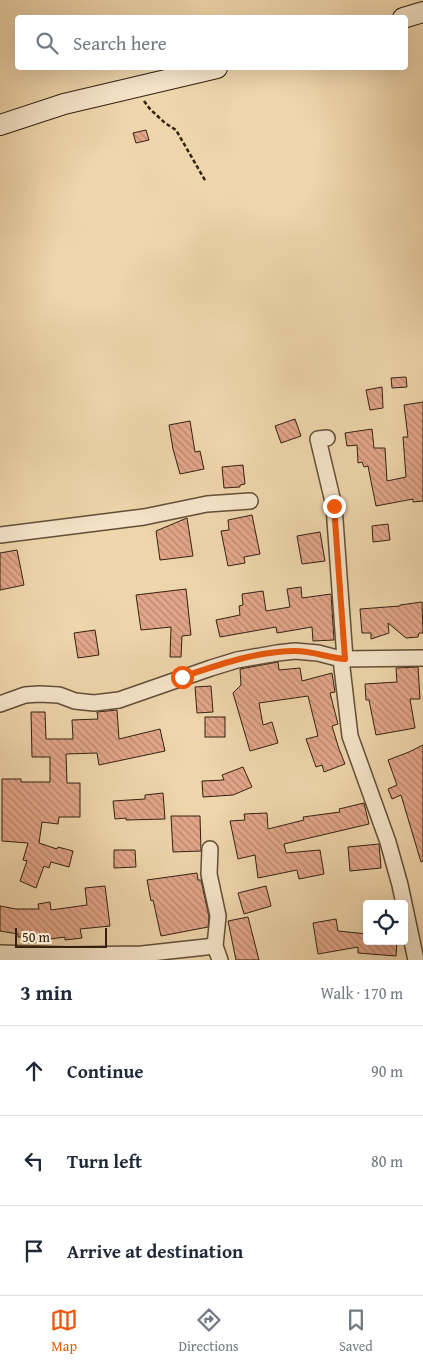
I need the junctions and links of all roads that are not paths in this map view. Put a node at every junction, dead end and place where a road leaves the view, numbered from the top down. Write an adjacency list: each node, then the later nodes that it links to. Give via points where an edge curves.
1 (423, 12): 2 (street)
2 (408, 16)
3 (208, 70): 4 (street, via 64,104)
4 (0, 125)
5 (327, 438): 9 (street, via 318,439 334,506)
6 (250, 501): 7 (street, via 207,504 144,517)
7 (0, 534)
8 (423, 658): 9 (street)
9 (343, 659): 10 (street, via 318,653 277,653 237,660 119,700 94,703 39,694); 14 (street, via 350,736 388,842)
10 (0, 704)
11 (210, 849): 13 (street, via 209,874 218,916)
12 (0, 953): 13 (street)
13 (217, 953)
14 (416, 960)

